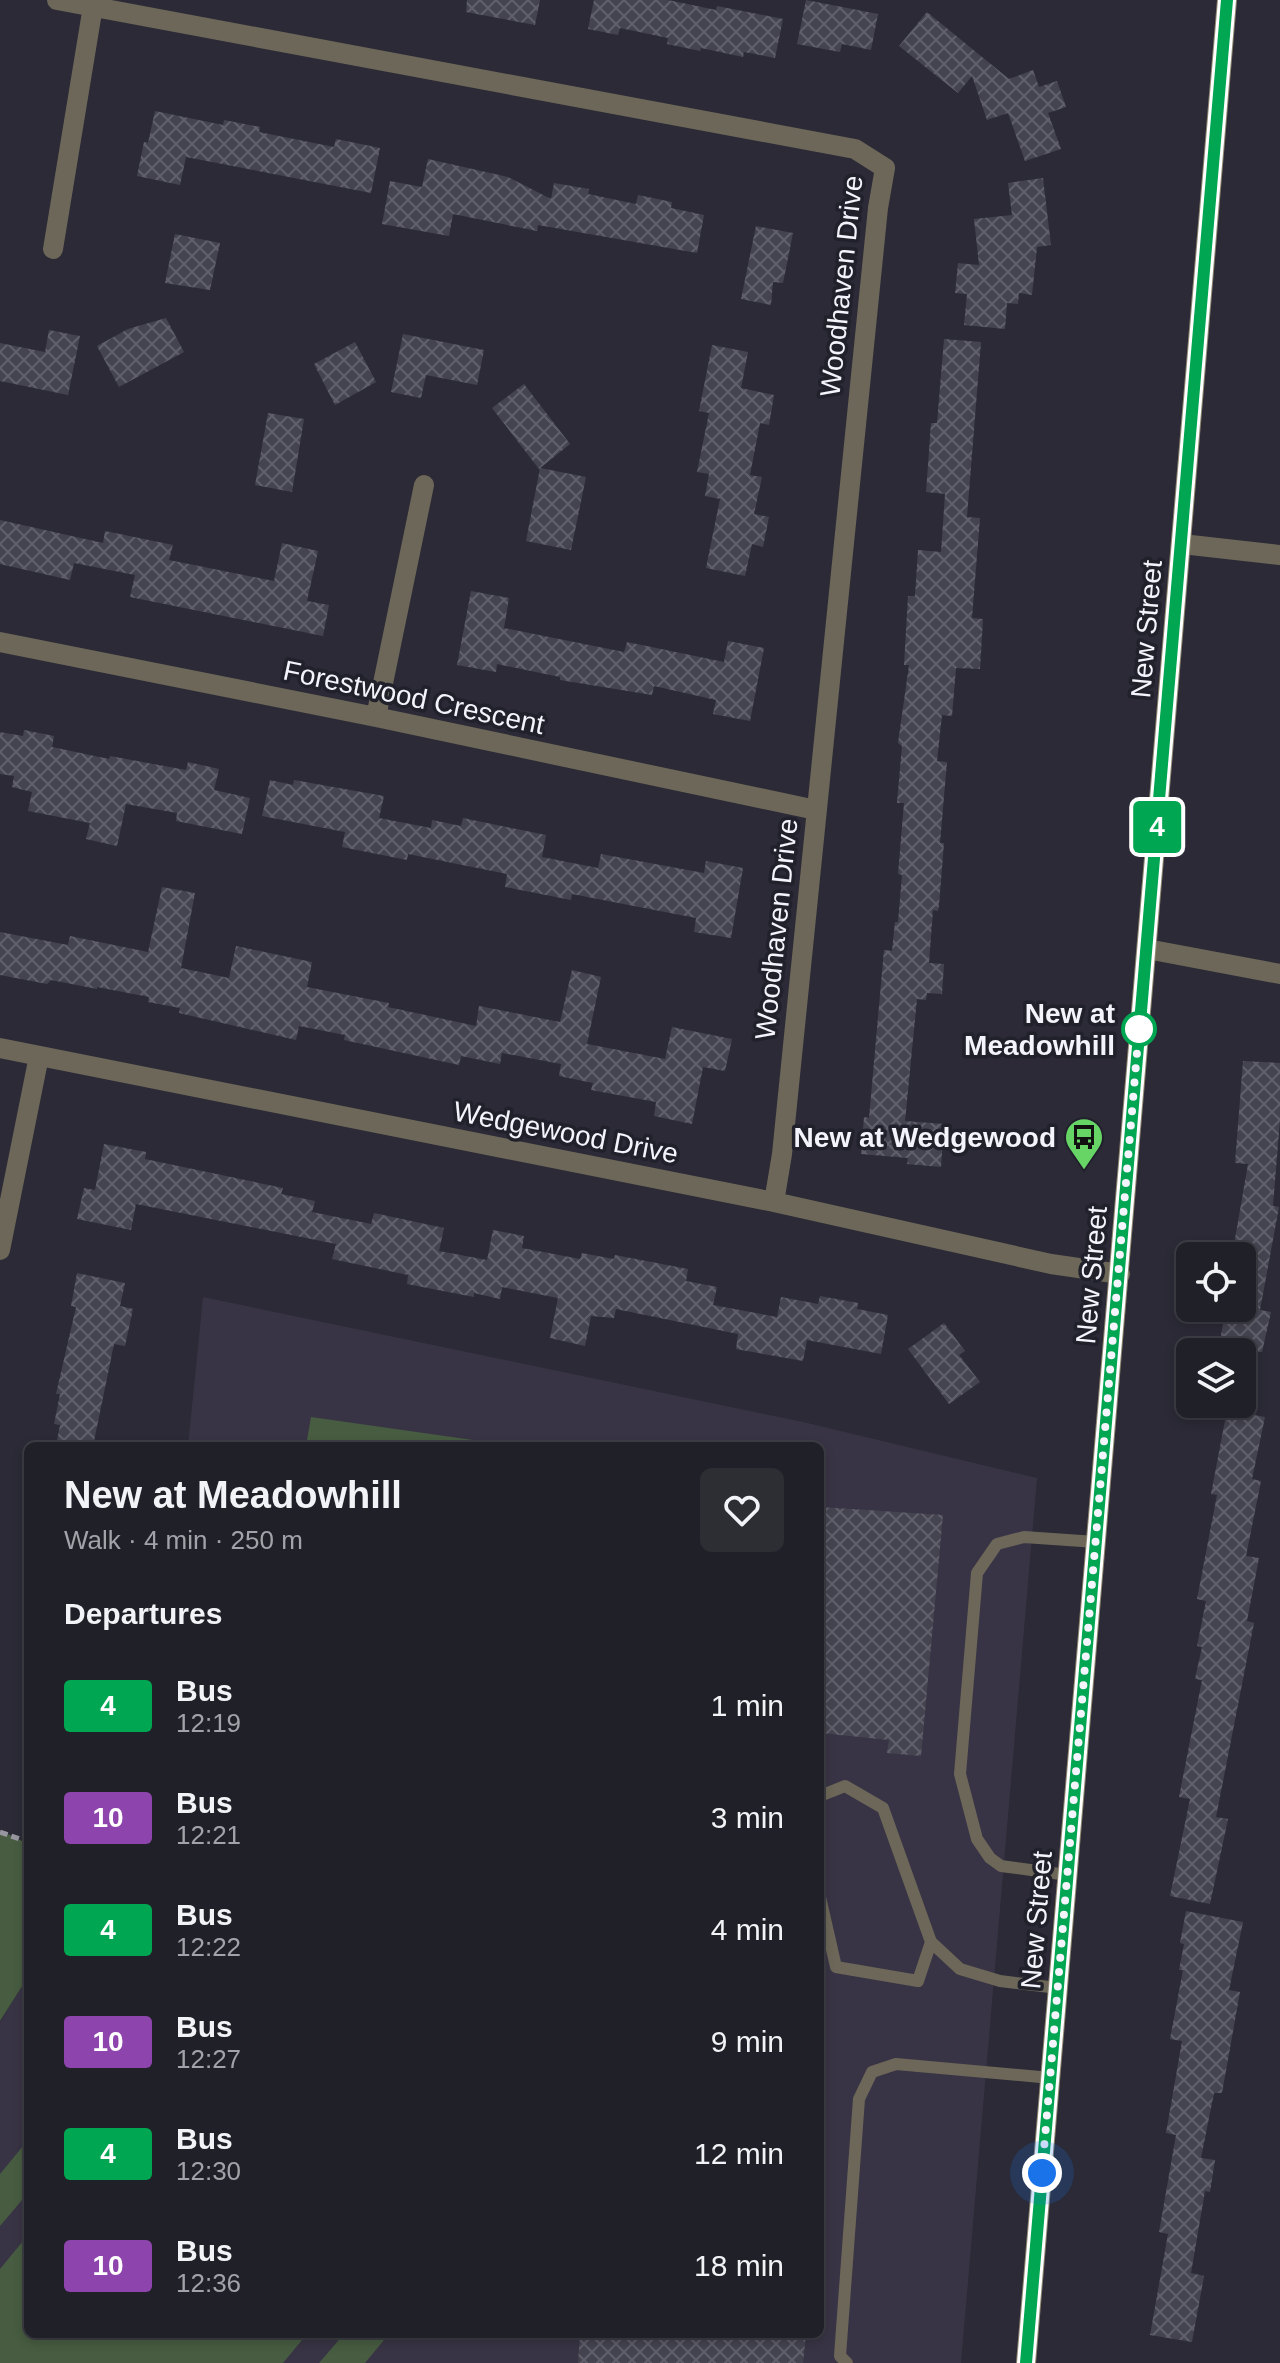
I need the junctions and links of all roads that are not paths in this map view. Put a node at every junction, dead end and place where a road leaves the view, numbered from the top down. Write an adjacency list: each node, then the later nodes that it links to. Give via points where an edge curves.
1 (57, 0): 3 (street, Woodhaven Drive)
2 (1227, 0): 6 (main road, New Street)
3 (93, 6): 4 (street); 10 (street, Woodhaven Drive, via 855,149 885,168)
4 (53, 249)
5 (424, 485): 9 (street)
6 (1182, 544): 7 (street); 11 (main road, New Street)
7 (1280, 555)
8 (0, 642): 9 (street, Forestwood Crescent)
9 (376, 717): 10 (street, Forestwood Crescent)
10 (816, 810): 15 (street, Woodhaven Drive)
11 (1147, 949): 12 (street); 17 (main road, New Street)
12 (1280, 974)
13 (0, 1048): 14 (street, Wedgewood Drive)
14 (39, 1056): 15 (street, Wedgewood Drive); 16 (street)
15 (774, 1202): 17 (street, Wedgewood Drive, via 1051,1264)
16 (0, 1250)
17 (1120, 1274): 18 (main road, New Street)
18 (1096, 1542): 20 (main road, New Street); 20 (lane, via 1024,1537 997,1544 977,1573 960,1774 977,1839 990,1858 1001,1866)
19 (824, 1794): 22 (lane, via 845,1786 883,1808)
20 (1068, 1875): 23 (main road, New Street)
21 (824, 1914): 22 (lane, via 836,1967 918,1981)
22 (931, 1942): 23 (lane, via 960,1969 1000,1981)
23 (1058, 1988): 24 (main road, New Street)
24 (1051, 2078): 25 (lane, via 896,2064 872,2072 859,2099 840,2356); 26 (main road, New Street)
25 (847, 2363)
26 (1026, 2363)

